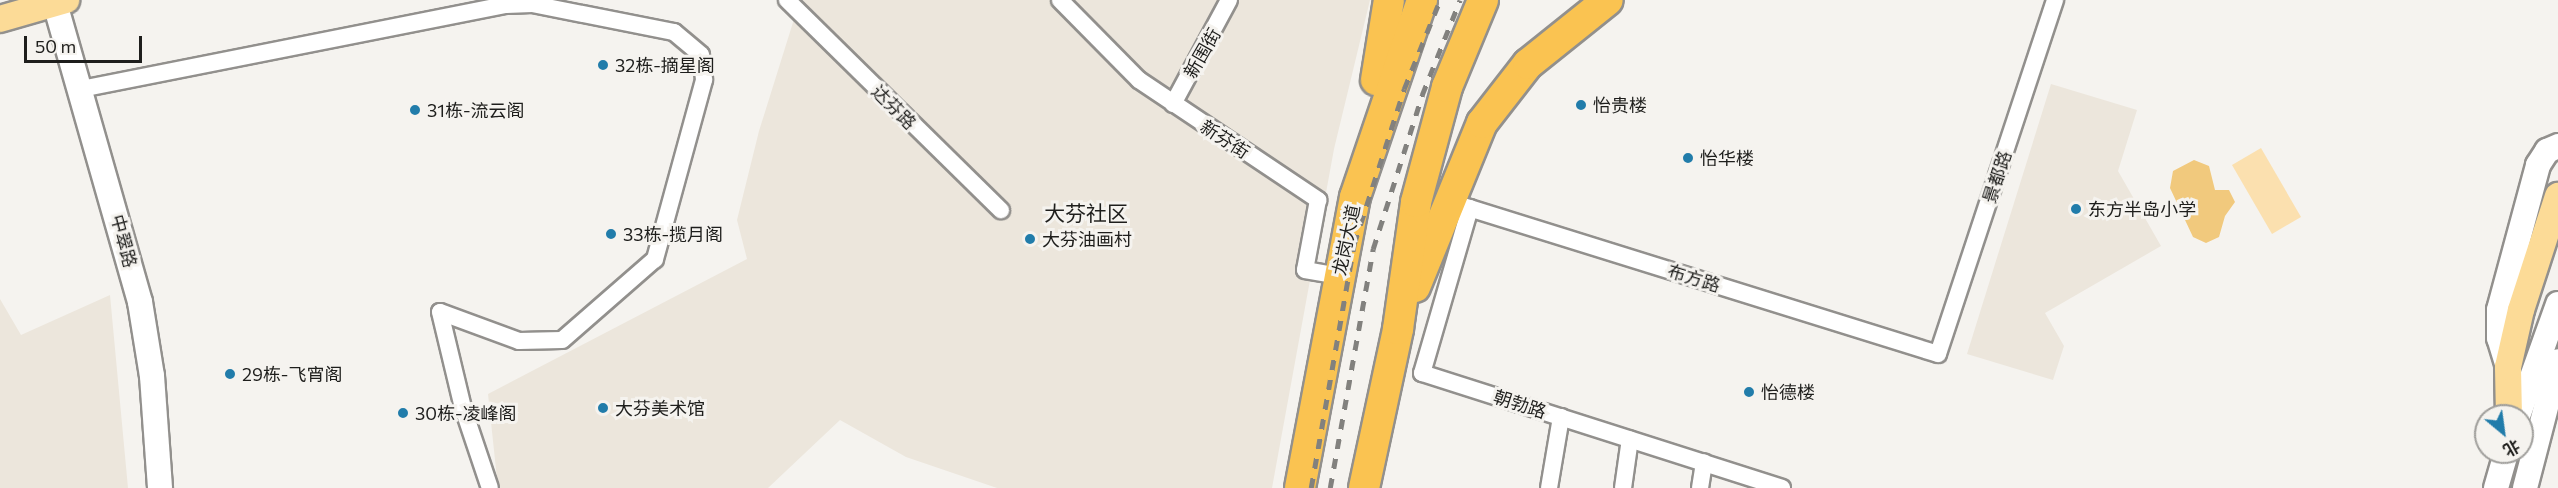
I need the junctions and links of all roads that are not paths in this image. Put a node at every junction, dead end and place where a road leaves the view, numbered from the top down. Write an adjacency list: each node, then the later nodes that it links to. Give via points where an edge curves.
1 (1060, 0): 14 (street, 新芬街, via 1139,80)
2 (1229, 0): 14 (street, 新围街)
3 (1389, 0): 16 (highway)
4 (1413, 0): 12 (highway)
5 (1422, 0): 12 (highway, 龙岗大道)
6 (1483, 0): 24 (highway, via 1448,87 1416,202)
7 (1608, 0): 18 (highway, via 1528,64 1482,123)
8 (2055, 0): 25 (street, 景都路)
9 (59, 1): 11 (main road); 13 (main road, 中翠路)
10 (788, 1): 19 (street, 达芬路)
11 (0, 19)
12 (1407, 36): 16 (highway, 龙岗大道)
13 (81, 89): 34 (main road, 中翠路, via 140,302 152,376); 35 (street, via 524,4 674,32 701,55 704,80 655,259 562,340 519,341 440,312 463,408)
14 (1173, 104): 21 (street, 新芬街, via 1318,200 1305,270)
15 (2558, 146): 22 (main road, via 2547,151 2538,165)
16 (1360, 181): 21 (highway, 龙岗大道)
17 (2558, 196): 20 (main road)
18 (1460, 205): 24 (highway); 25 (street, 布方路); 30 (street, 朝勃路, via 1422,373)
19 (1001, 210)
20 (2536, 255): 22 (main road); 27 (main road)
21 (1338, 276): 36 (highway, 龙岗大道)
22 (2506, 285): 27 (main road, via 2499,310 2499,338)
23 (2558, 304): 29 (main road)
24 (1398, 329): 37 (highway)
25 (1938, 354)
26 (2558, 361): 43 (main road)
27 (2508, 367): 28 (main road)
28 (2509, 404)
29 (2522, 404)
30 (1561, 417): 31 (street, 朝勃路); 38 (street)
31 (1630, 439): 32 (street, 朝勃路); 39 (street)
32 (1704, 462): 40 (street); 41 (street, 朝勃路)
33 (2503, 464): 42 (main road)
34 (160, 488)
35 (490, 488)
36 (1300, 488)
37 (1364, 488)
38 (1549, 488)
39 (1623, 488)
40 (1700, 488)
41 (1782, 488)
42 (2496, 488)
43 (2525, 488)

